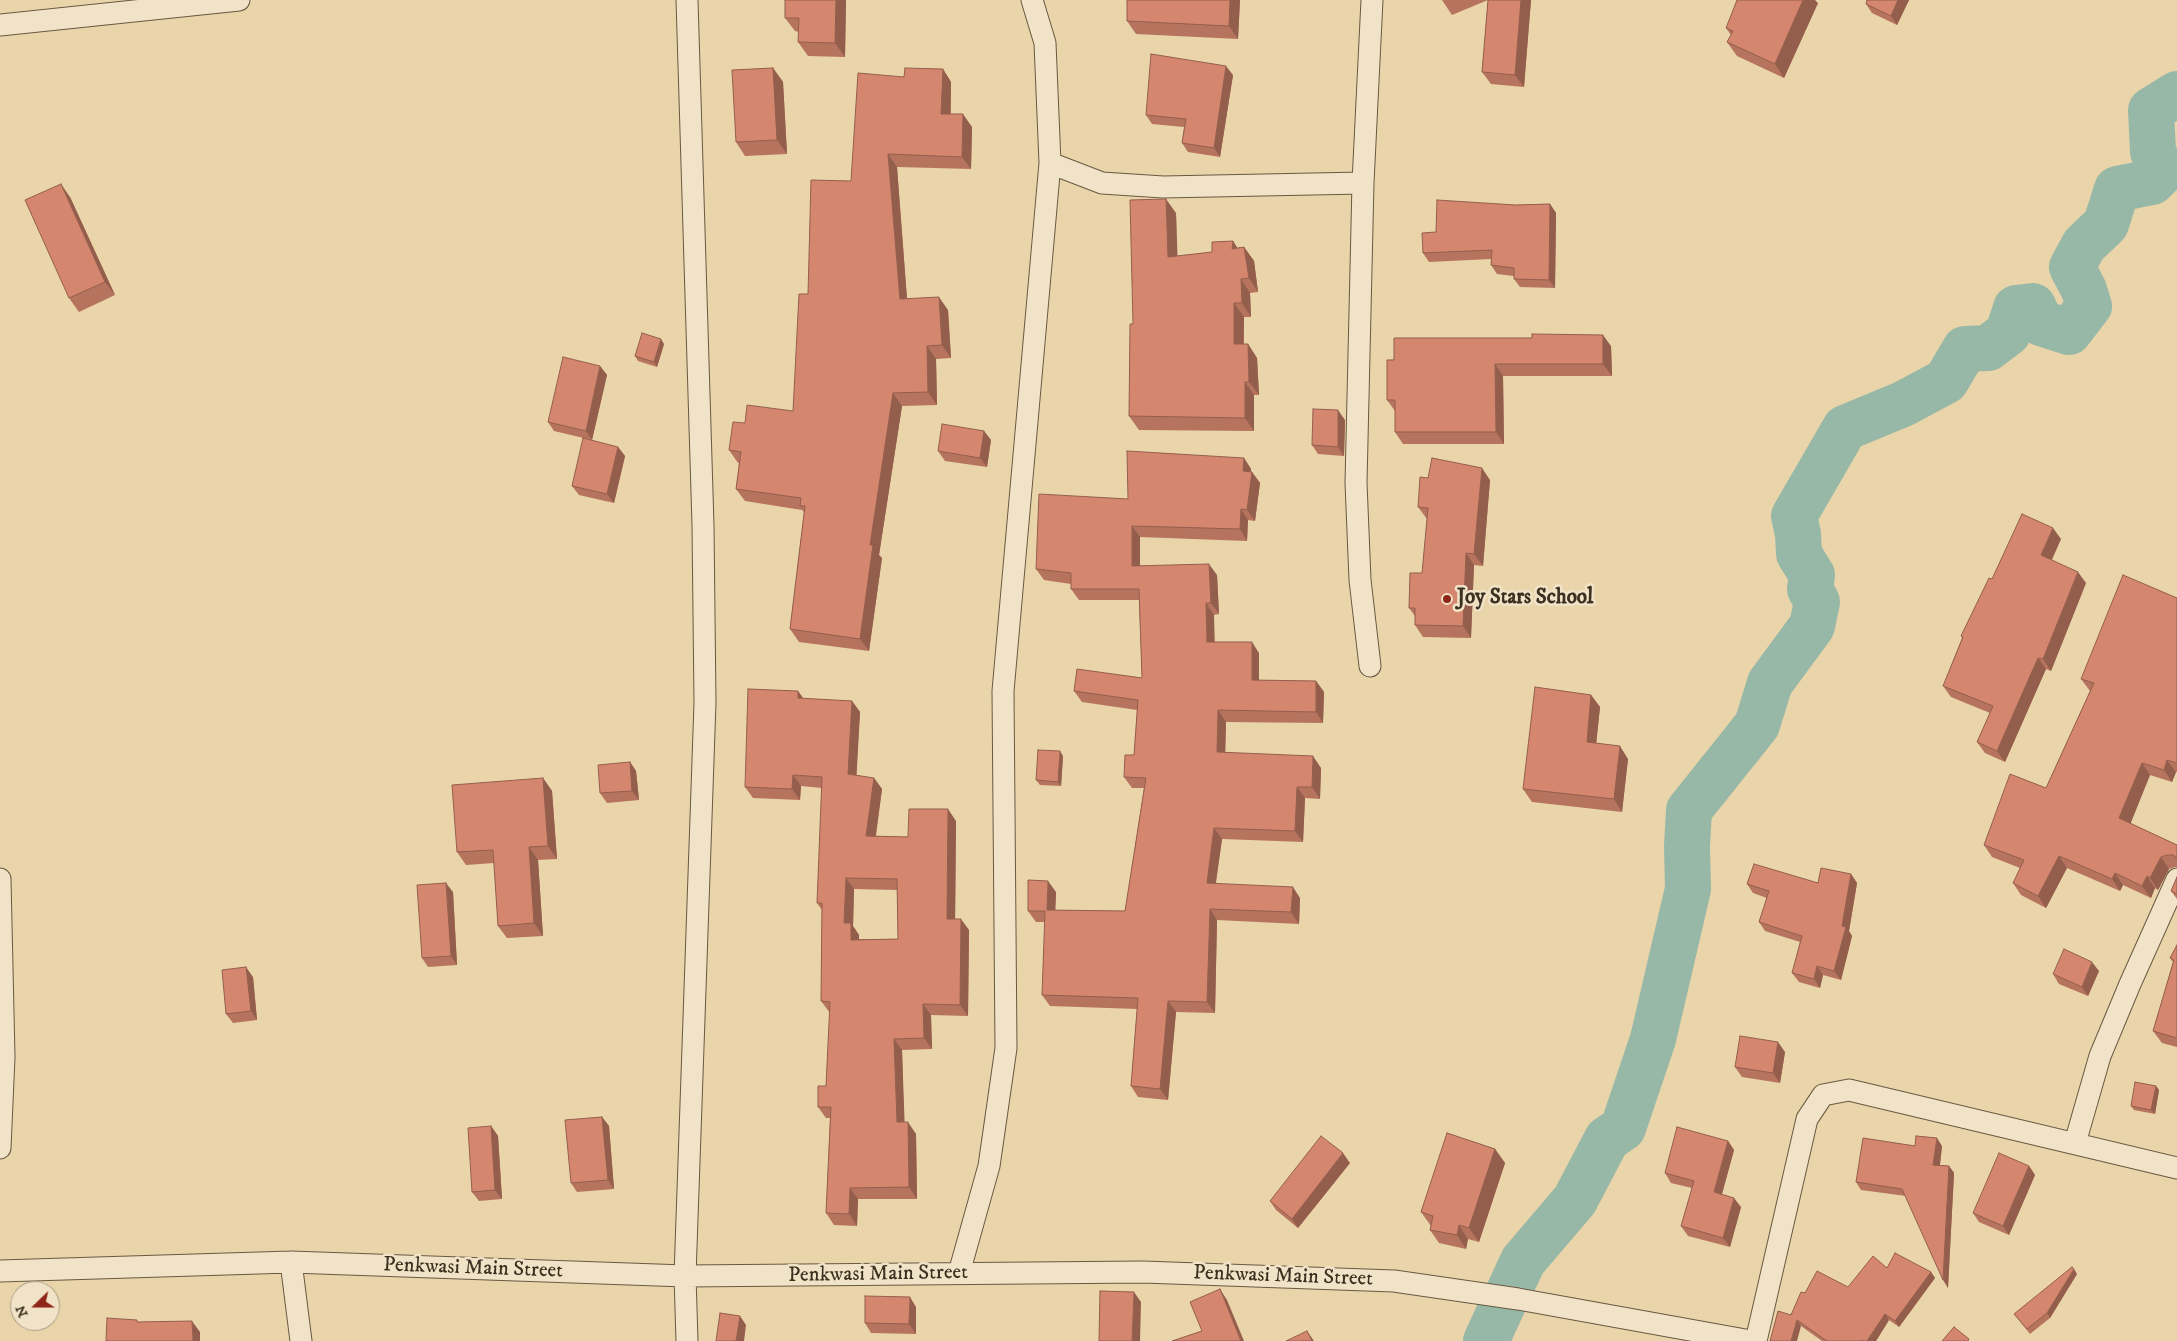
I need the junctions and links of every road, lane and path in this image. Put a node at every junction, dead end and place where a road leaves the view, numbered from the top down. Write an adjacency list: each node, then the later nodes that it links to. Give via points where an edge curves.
1 (239, 0): 5 (street)
2 (687, 0): 17 (street, via 703,515 705,703)
3 (1032, 0): 6 (street, via 1044,44)
4 (1372, 0): 7 (street)
5 (0, 25)
6 (1050, 163): 7 (street, via 1102,183 1163,186); 16 (street, via 1003,691 1006,1048 989,1166)
7 (1363, 183): 8 (street, via 1356,483 1360,580)
8 (1370, 666)
9 (0, 879): 12 (street, via 4,1057)
10 (2177, 879): 11 (street, via 2100,1056)
11 (2075, 1143): 13 (street); 21 (street, via 1849,1090 1823,1095 1807,1119)
12 (0, 1148)
13 (2177, 1168)
14 (291, 1262): 15 (street, Penkwasi Main Street); 17 (street, Penkwasi Main Street); 18 (street)
15 (0, 1271)
16 (959, 1273): 17 (street, Penkwasi Main Street); 20 (street, Penkwasi Main Street, via 1143,1272 1394,1281 1518,1299)
17 (685, 1276): 19 (street)
18 (301, 1341)
19 (687, 1341)
20 (1751, 1341)
21 (1756, 1341)

